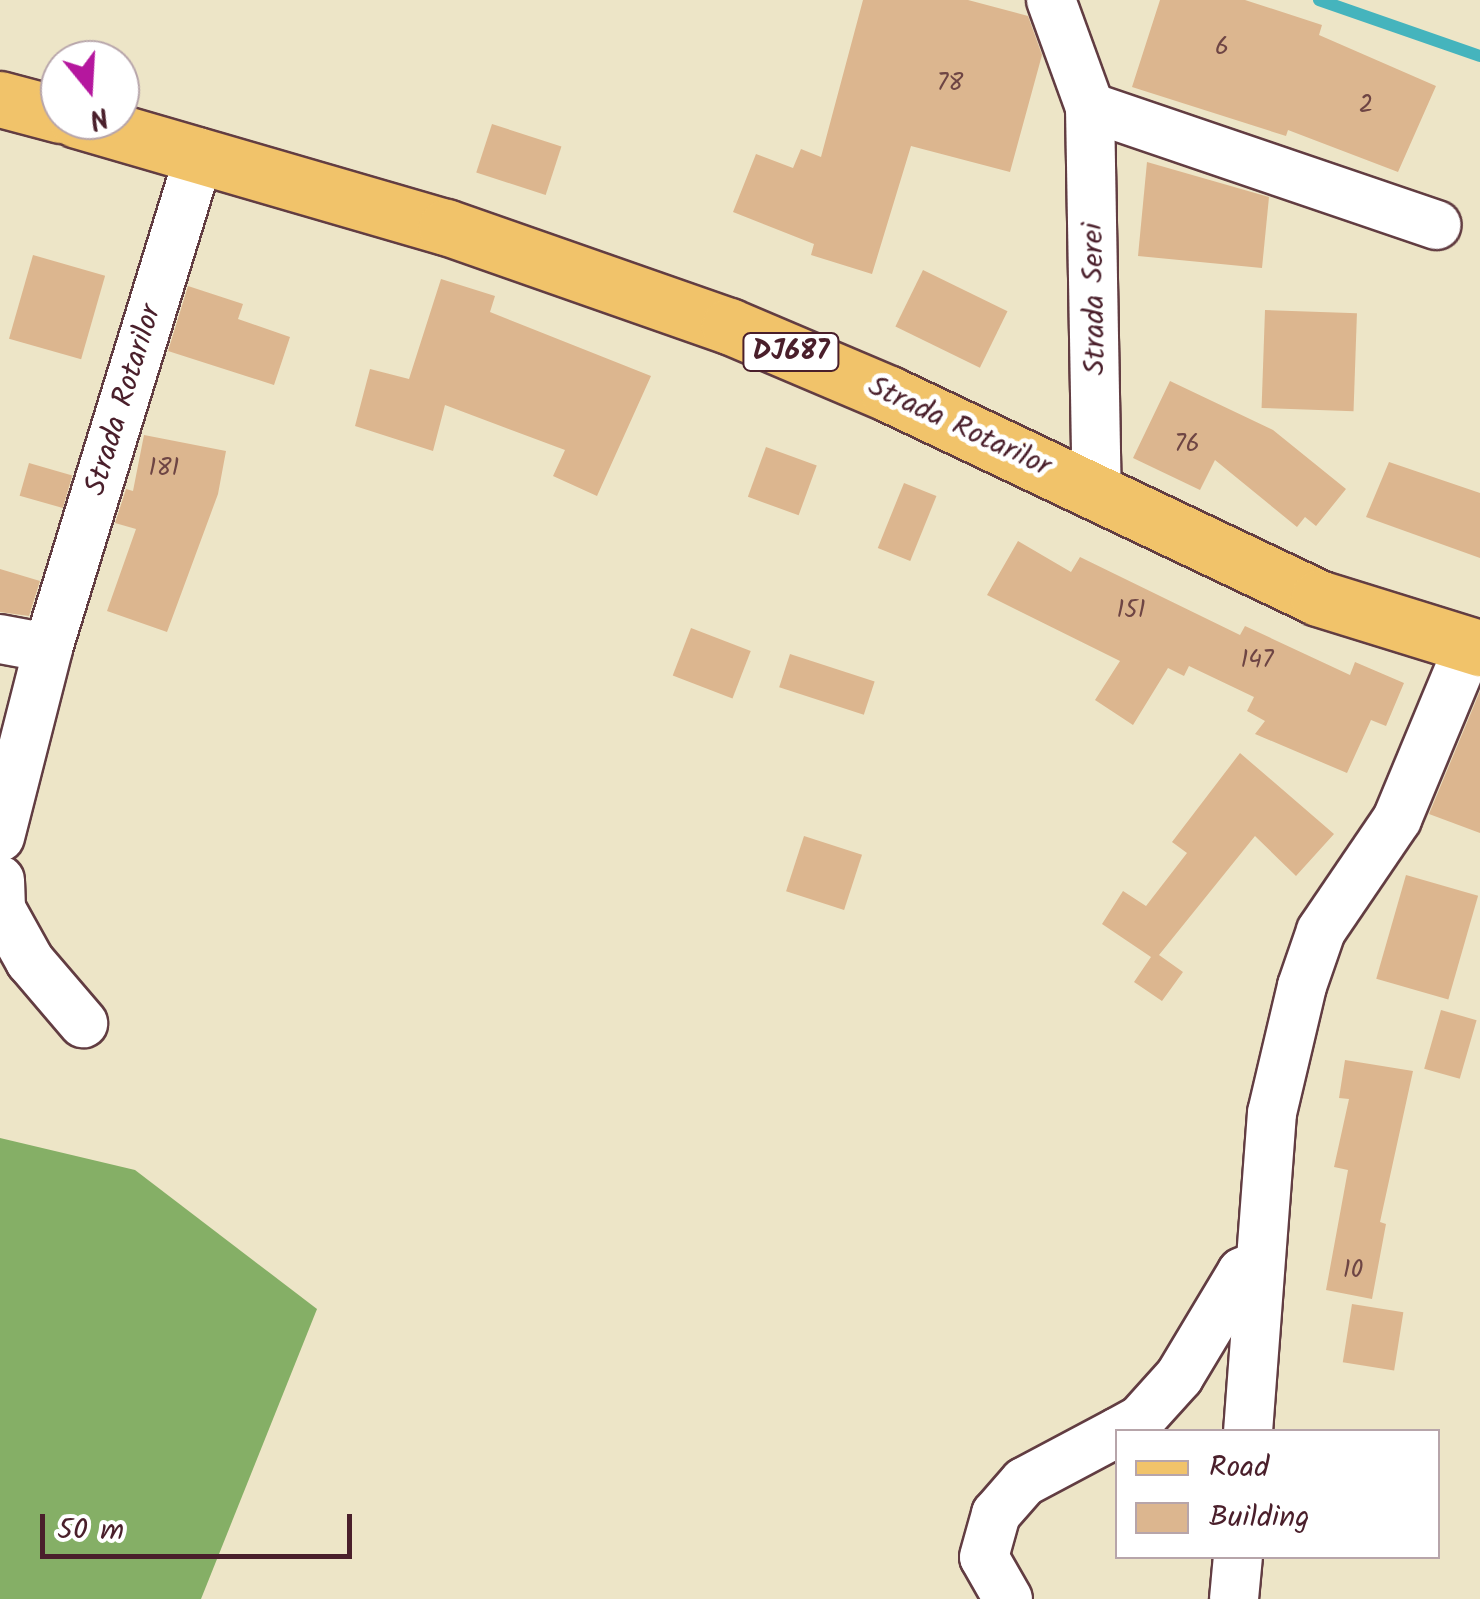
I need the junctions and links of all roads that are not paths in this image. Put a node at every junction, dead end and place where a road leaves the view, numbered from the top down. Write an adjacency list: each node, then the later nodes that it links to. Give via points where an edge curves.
1 (1051, 0): 3 (street, Strada Serei)
2 (0, 99): 4 (main road)
3 (1090, 107): 7 (street); 8 (street, Strada Serei)
4 (40, 110)
5 (140, 137): 6 (main road, Strada Rotarilor / DJ687)
6 (200, 153): 8 (main road, Strada Rotarilor / DJ687, via 446,227 729,326); 11 (street, Strada Rotarilor)
7 (1436, 225)
8 (1097, 492): 10 (main road, Strada Rotarilor / DJ687, via 1318,598)
9 (0, 639): 11 (street)
10 (1475, 647): 15 (street, via 1396,819 1321,931 1272,1114)
11 (48, 648): 12 (street, Strada Rotarilor)
12 (0, 836)
13 (0, 880): 14 (street, via 1,908 30,961)
14 (83, 1024)
15 (1257, 1266): 16 (street, via 1242,1272 1179,1378); 17 (street)
16 (1124, 1429)
17 (1248, 1429)
18 (1115, 1434): 20 (street, via 1024,1482 996,1514 984,1557)
19 (1238, 1559): 21 (street)
20 (1008, 1599)
21 (1234, 1599)

